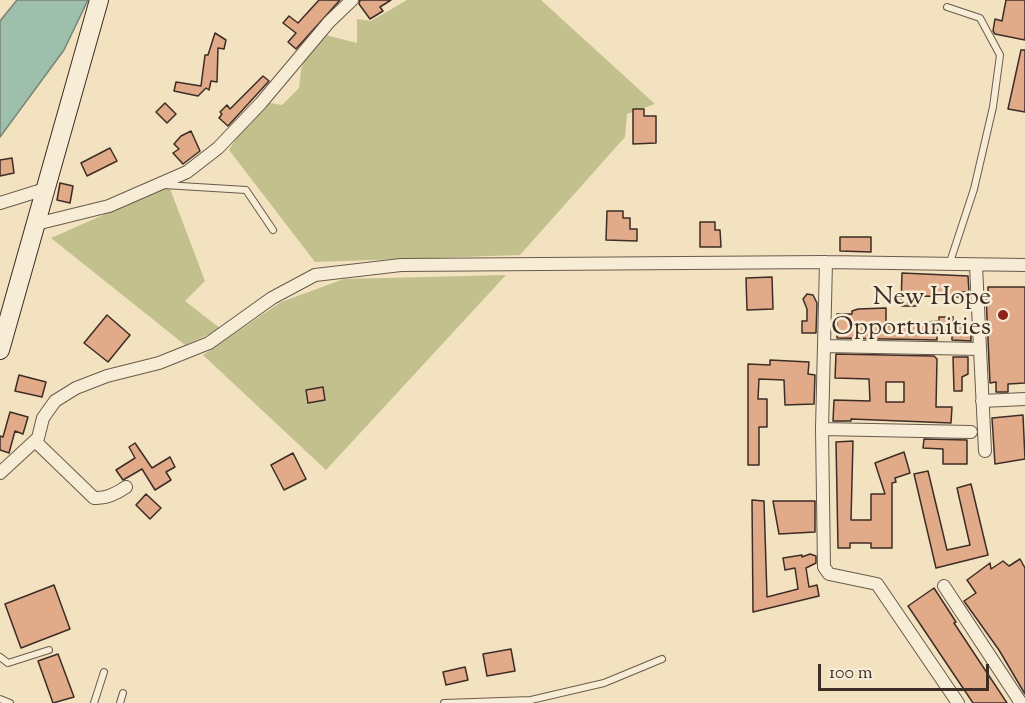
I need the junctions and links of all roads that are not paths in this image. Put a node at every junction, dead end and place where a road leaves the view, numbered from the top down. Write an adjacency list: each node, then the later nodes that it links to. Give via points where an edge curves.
1 (99, 0): 5 (main road)
2 (352, 0): 4 (street, via 218,148 187,172)
3 (947, 7): 10 (lane, via 980,18 1000,55 993,107 974,189)
4 (158, 185): 7 (street, via 109,206); 8 (lane, via 246,190)
5 (45, 189): 6 (street); 7 (main road)
6 (0, 203)
7 (36, 224): 15 (main road)
8 (273, 230)
9 (826, 262): 10 (street); 13 (street); 20 (street, via 401,265 315,275 272,298 209,343 159,363 107,376 62,396 43,418)
10 (949, 265): 12 (street)
11 (1025, 265): 12 (street)
12 (976, 266): 14 (street)
13 (824, 346): 14 (street); 18 (street)
14 (980, 348): 17 (street)
15 (0, 350)
16 (1025, 399): 17 (street)
17 (982, 401): 21 (street)
18 (822, 429): 19 (street); 36 (street, via 824,567 830,574 878,584)
19 (972, 432)
20 (34, 441): 22 (street); 23 (street, via 94,498 116,494)
21 (985, 451)
22 (0, 473)
23 (126, 487)
24 (945, 586): 37 (street)
25 (49, 650): 26 (lane, via 18,662 8,663)
26 (0, 657)
27 (662, 659): 31 (lane, via 604,682 531,700)
28 (104, 672): 33 (lane)
29 (123, 693): 34 (lane)
30 (0, 699): 32 (lane)
31 (463, 702): 35 (lane)
32 (10, 703)
33 (94, 703)
34 (120, 703)
35 (444, 703)
36 (958, 703)
37 (1021, 703)

